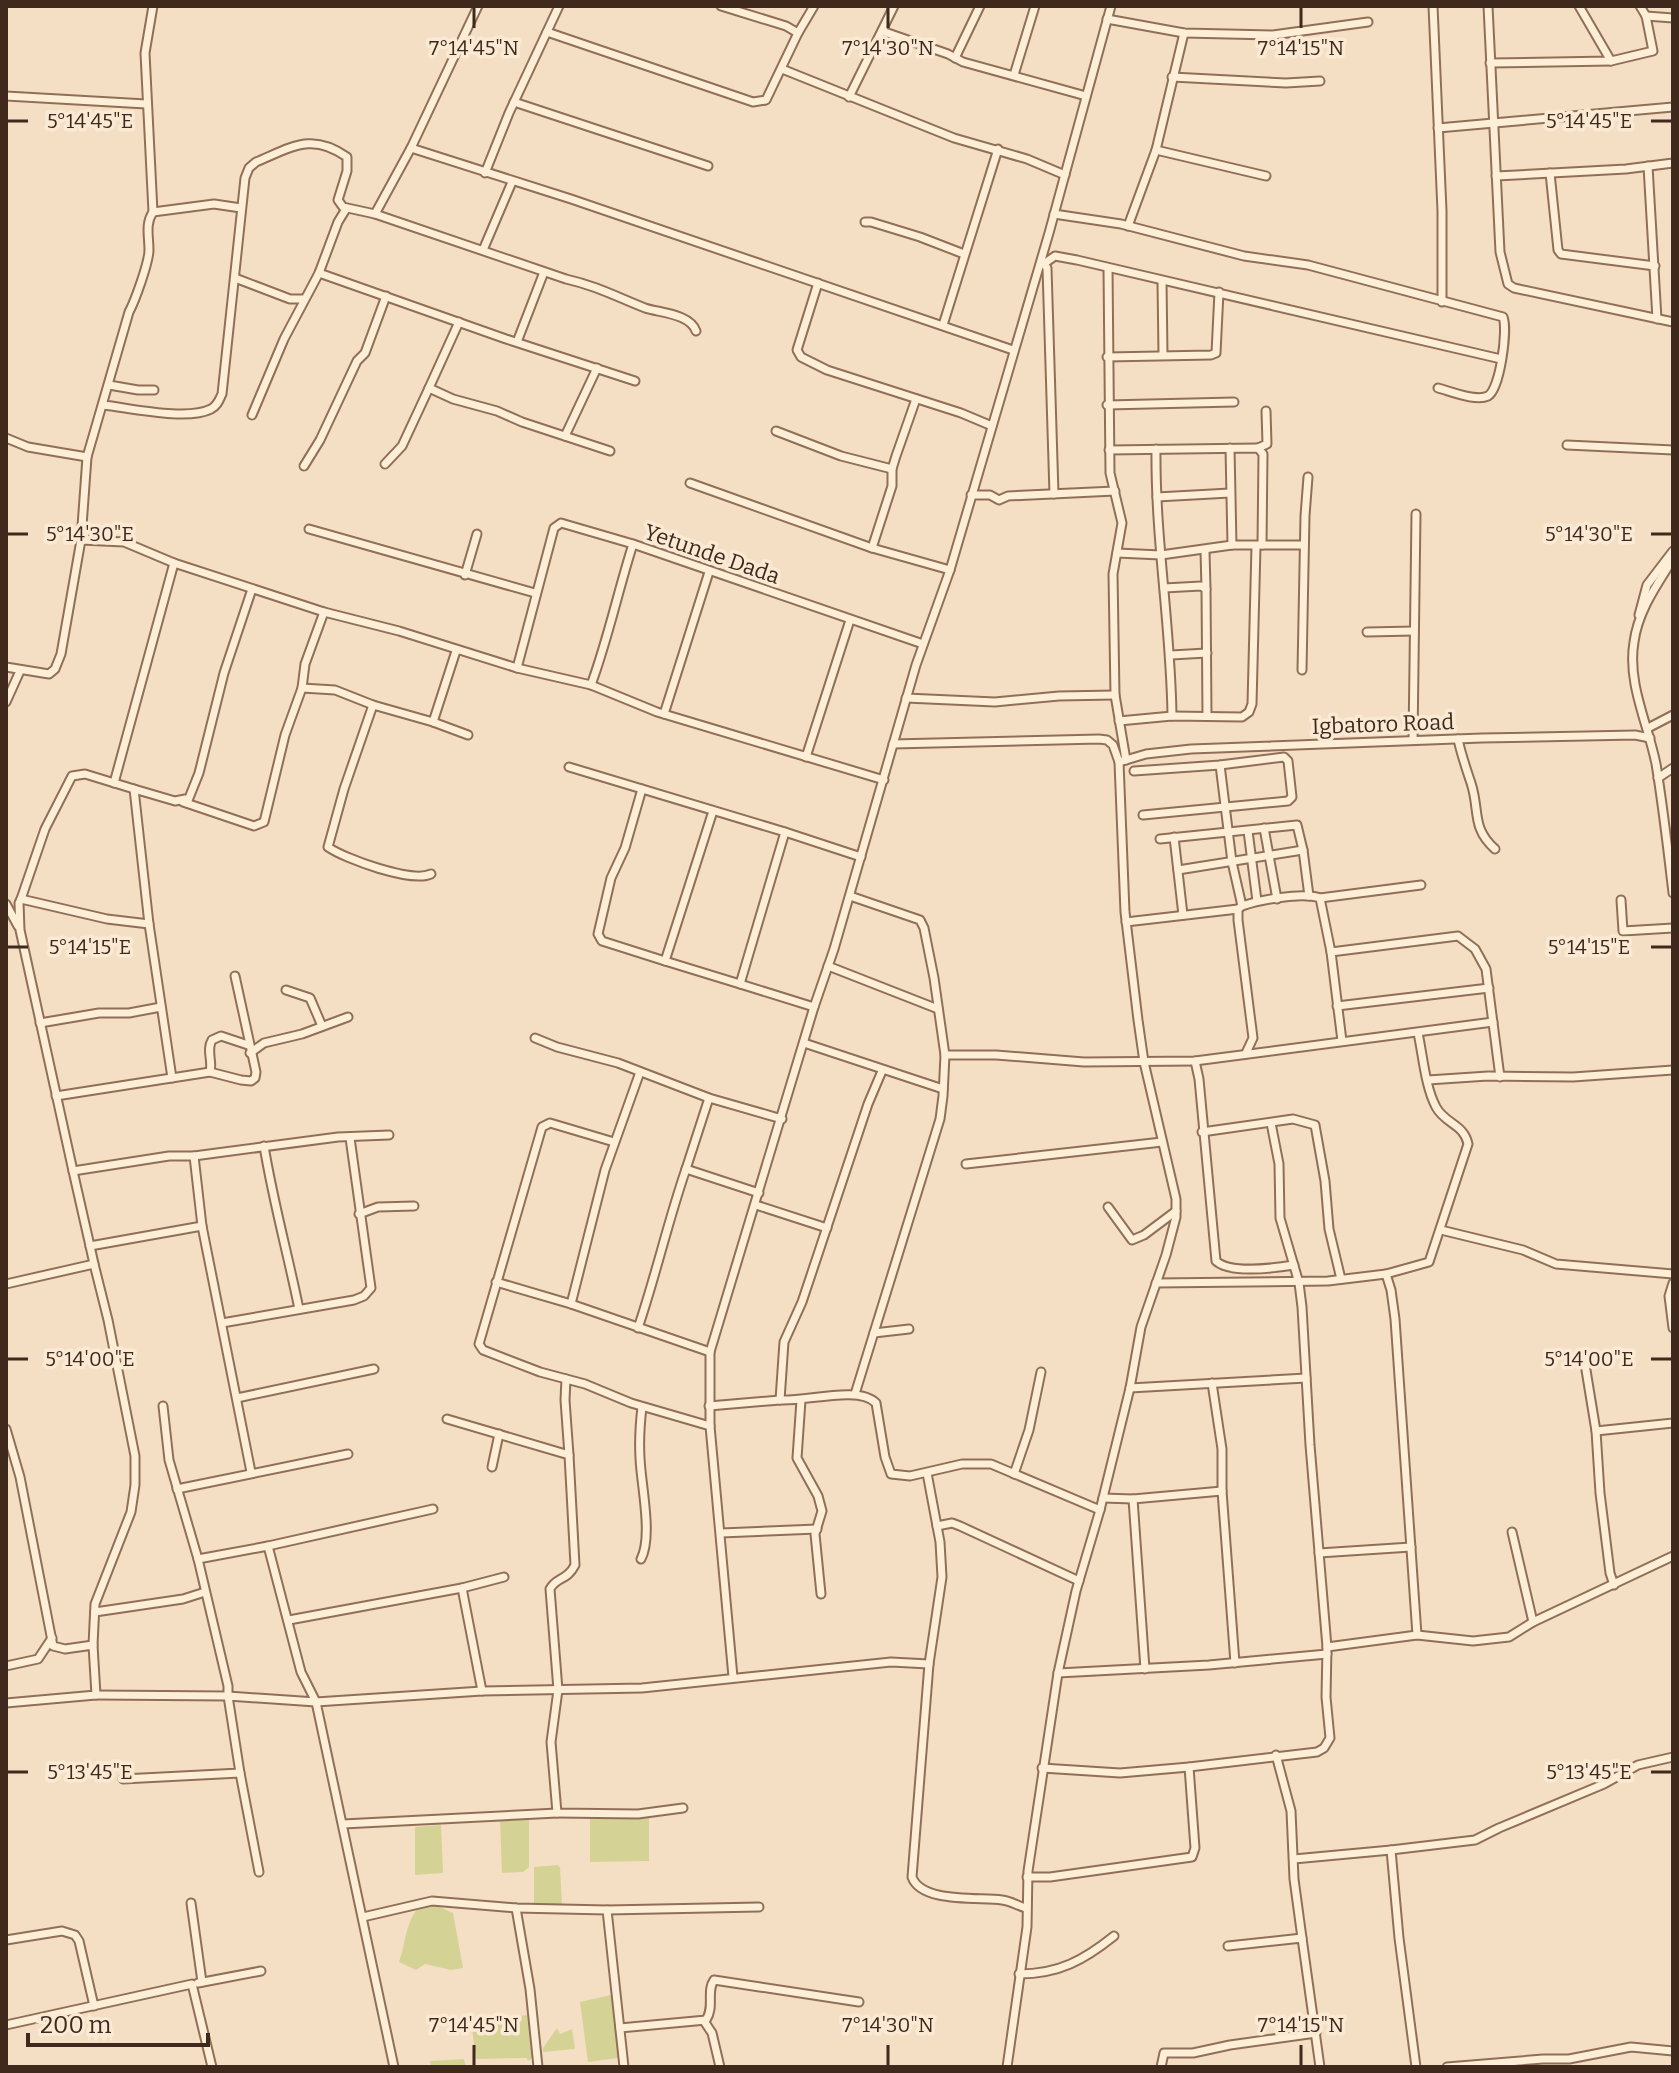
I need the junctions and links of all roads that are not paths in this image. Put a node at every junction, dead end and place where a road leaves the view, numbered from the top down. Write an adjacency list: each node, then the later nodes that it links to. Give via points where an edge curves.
1 (153, 6): 33 (street, via 145,53)
2 (478, 6): 37 (street)
3 (559, 6): 19 (street)
4 (721, 6): 20 (street)
5 (814, 6): 20 (street)
6 (894, 6): 18 (street)
7 (980, 6): 22 (street)
8 (1035, 6): 26 (street)
9 (1111, 6): 16 (street)
10 (1433, 6): 36 (street)
11 (1488, 6): 24 (street)
12 (1579, 6): 23 (street)
13 (1640, 6): 14 (street)
14 (1646, 16): 15 (street); 23 (street, via 1653,51)
15 (1673, 18)
16 (1107, 19): 21 (street); 30 (street)
17 (1368, 22): 21 (street, via 1273,35)
18 (882, 31): 22 (street); 31 (street)
19 (547, 32): 25 (street, via 753,102 766,100); 32 (street)
20 (798, 33): 25 (street)
21 (1184, 33): 27 (street)
22 (955, 58): 26 (street)
23 (1611, 61): 24 (street)
24 (1490, 63): 35 (street)
25 (782, 69): 31 (street)
26 (1014, 75): 30 (street)
27 (1172, 77): 28 (street); 39 (street)
28 (1320, 81)
29 (6, 96): 33 (street)
30 (1086, 96): 45 (street)
31 (849, 97): 38 (street)
32 (514, 102): 41 (street); 43 (street)
33 (146, 104): 51 (street)
34 (1673, 107): 35 (street)
35 (1492, 123): 36 (street); 47 (street)
36 (1438, 128): 69 (street)
37 (411, 148): 43 (street); 52 (street)
38 (998, 149): 45 (street); 57 (street)
39 (1156, 150): 46 (street); 55 (street)
40 (1673, 163): 42 (street)
41 (708, 166)
42 (1648, 166): 44 (street); 59 (street)
43 (485, 173): 48 (street)
44 (1550, 173): 47 (street); 59 (street, via 1561,254)
45 (1065, 175): 53 (street)
46 (1266, 176)
47 (1496, 176): 70 (street, via 1500,252 1508,284)
48 (512, 182): 56 (street); 65 (street)
49 (241, 208): 50 (street, via 249,168 309,142 347,157 338,200); 51 (street, via 214,204); 63 (street)
50 (346, 209): 52 (street); 62 (street)
51 (153, 212): 82 (street, via 149,252)
52 (375, 214): 56 (street)
53 (1054, 214): 55 (street); 58 (street)
54 (865, 222): 57 (street)
55 (1128, 226): 69 (street, via 1244,256 1308,265)
56 (483, 250): 61 (street)
57 (964, 254): 73 (street)
58 (1043, 262): 60 (street, via 1055,256); 76 (street); 111 (street)
59 (1655, 266): 70 (street)
60 (1108, 268): 64 (street); 78 (street)
61 (544, 272): 74 (street, via 665,312 690,322); 75 (street)
62 (319, 273): 67 (street); 68 (street)
63 (235, 278): 68 (street, via 290,299); 88 (street, via 218,404 192,413)
64 (1162, 281): 66 (street); 77 (street)
65 (818, 283): 73 (street); 86 (street, via 797,350 801,357)
66 (1219, 292): 77 (street, via 1216,353); 79 (street)
67 (386, 296): 71 (street); 105 (street, via 365,353)
68 (304, 299): 91 (street)
69 (1442, 302): 79 (street, via 1503,317)
70 (1657, 319): 72 (street)
71 (459, 322): 75 (street); 83 (street)
72 (1673, 322)
73 (943, 325): 76 (street)
74 (696, 331)
75 (517, 342): 80 (street)
76 (1013, 350): 92 (street)
77 (1163, 355): 78 (street)
78 (1107, 357): 89 (street)
79 (1501, 359): 84 (street, via 1487,396)
80 (597, 368): 81 (street); 94 (street)
81 (635, 381)
82 (109, 385): 85 (street); 88 (street)
83 (429, 388): 94 (street); 104 (street, via 402,446)
84 (1438, 388)
85 (154, 390)
86 (916, 399): 92 (street); 106 (street)
87 (1234, 402): 89 (street)
88 (103, 405): 103 (street)
89 (1107, 405): 100 (street)
90 (1266, 411): 98 (street, via 1267,444)
91 (252, 415)
92 (992, 426): 112 (street)
93 (776, 431): 106 (street)
94 (565, 436): 102 (street)
95 (6, 438): 103 (street)
96 (1567, 445): 101 (street)
97 (1230, 448): 98 (street); 99 (street); 110 (street)
98 (1258, 448): 120 (street, via 1263,454)
99 (1156, 449): 100 (street); 113 (street)
100 (1109, 450): 109 (street)
101 (1673, 450)
102 (610, 451)
103 (87, 457): 117 (street)
104 (385, 464)
105 (304, 466)
106 (892, 469): 122 (street, via 892,486)
107 (1308, 477): 121 (street)
108 (690, 483): 122 (street)
109 (1115, 491): 111 (street); 125 (street, via 1122,523)
110 (1230, 493): 113 (street); 119 (street)
111 (1054, 494): 112 (street, via 999,500)
112 (971, 495): 129 (street)
113 (1157, 497): 126 (street)
114 (1416, 514): 139 (street)
115 (309, 529): 131 (street)
116 (477, 534): 131 (street)
117 (81, 540): 128 (street, via 124,542); 148 (street, via 55,669 43,674)
118 (633, 544): 130 (street, Yetunde Dada); 135 (street, Yetunde Dada, via 556,525); 149 (street)
119 (1232, 545): 120 (street); 123 (street)
120 (1259, 545): 121 (street); 158 (street, via 1252,704 1242,717)
121 (1304, 545): 147 (street)
122 (872, 548): 129 (street)
123 (1205, 551): 126 (street); 134 (street)
124 (1673, 551): 138 (street, via 1647,585)
125 (1117, 553): 126 (street); 151 (street, via 1112,597)
126 (1161, 555): 132 (street)
127 (1673, 559): 138 (street)
128 (174, 563): 133 (street); 175 (street)
129 (950, 570): 141 (street)
130 (709, 572): 137 (street, Yetunde Dada); 155 (street)
131 (465, 575): 135 (street)
132 (1164, 588): 134 (street); 144 (street)
133 (252, 589): 136 (street); 178 (street, via 199,773 187,803)
134 (1206, 589): 143 (street)
135 (535, 593): 146 (street)
136 (324, 612): 142 (street); 150 (street)
137 (850, 620): 141 (street, Yetunde Dada); 167 (street)
138 (1639, 621): 161 (street, via 1633,674)
139 (1414, 631): 140 (street); 165 (street)
140 (1367, 632)
141 (923, 644): 152 (street)
142 (456, 651): 146 (street); 160 (street)
143 (1207, 653): 144 (street); 158 (street)
144 (1171, 655): 157 (street)
145 (6, 667): 148 (street)
146 (517, 668): 149 (street)
147 (1302, 670)
148 (20, 671): 153 (street)
149 (591, 685): 155 (street)
150 (302, 688): 154 (street, via 335,690); 178 (street, via 264,822 254,826)
151 (1115, 695): 152 (street, via 995,702); 159 (street)
152 (906, 698): 166 (street)
153 (6, 702)
154 (373, 705): 160 (street); 195 (street, via 328,847 403,874)
155 (664, 714): 167 (street)
156 (1673, 715): 161 (street)
157 (1172, 716): 158 (street); 159 (street)
158 (1207, 716)
159 (1119, 721): 168 (street)
160 (433, 722): 162 (street)
161 (1648, 728): 163 (street)
162 (468, 735)
163 (1650, 738): 164 (street, Igbatoro Road); 173 (street)
164 (1458, 739): 165 (street, Igbatoro Road); 188 (street, via 1481,833)
165 (1413, 740): 168 (street, Igbatoro Road, via 1191,749)
166 (893, 744): 168 (street, via 1099,739 1113,745); 174 (street)
167 (806, 757): 174 (street)
168 (1122, 761): 208 (street)
169 (1220, 765): 172 (street); 179 (street); 179 (street, via 1284,757 1288,761 1288,801)
170 (569, 767): 177 (street)
171 (1673, 768): 173 (street)
172 (1134, 771)
173 (1658, 778): 197 (street)
174 (884, 780): 190 (street)
175 (114, 783): 176 (street); 201 (street, via 85,774 72,776 45,829)
176 (134, 789): 178 (street); 209 (street)
177 (642, 789): 180 (street); 213 (street, via 598,934 602,941)
178 (180, 801)
179 (1225, 808): 181 (street); 185 (street)
180 (713, 811): 184 (street); 213 (street)
181 (1143, 815)
182 (1264, 828): 183 (street); 189 (street, via 1297,825); 191 (street)
183 (1248, 831): 185 (street); 192 (street)
184 (785, 832): 190 (street); 216 (street)
185 (1229, 832): 186 (street); 193 (street)
186 (1174, 837): 187 (street); 194 (street)
187 (1160, 839)
188 (1495, 849)
189 (1303, 850): 191 (street); 199 (street)
190 (861, 857): 198 (street)
191 (1268, 857): 192 (street); 202 (street)
192 (1252, 859): 193 (street); 204 (street)
193 (1232, 862): 194 (street); 206 (street)
194 (1178, 870): 207 (street)
195 (431, 874)
196 (1421, 885): 200 (street)
197 (1673, 893)
198 (850, 896): 214 (street); 222 (street, via 920,920)
199 (1309, 896): 200 (street); 202 (street)
200 (1320, 898): 212 (street)
201 (21, 899): 209 (street); 211 (street)
202 (1277, 899): 204 (street)
203 (1621, 900): 210 (street, via 1623,931)
204 (1257, 901): 206 (street)
205 (6, 904): 211 (street)
206 (1240, 908): 207 (street); 229 (street)
207 (1183, 915): 208 (street)
208 (1126, 922): 237 (street)
209 (149, 924): 220 (street)
210 (1673, 928)
211 (20, 930): 225 (street)
212 (1331, 952): 217 (street, via 1458,936 1480,955); 219 (street)
213 (665, 961): 216 (street)
214 (828, 966): 221 (street); 222 (street)
215 (235, 976): 232 (street)
216 (740, 984): 221 (street)
217 (1489, 988): 219 (street); 224 (street)
218 (286, 990): 226 (street, via 310,998)
219 (1337, 1006): 230 (street)
220 (161, 1007): 225 (street); 243 (street)
221 (814, 1007): 231 (street)
222 (938, 1009): 235 (street)
223 (348, 1017): 226 (street)
224 (1493, 1022): 227 (street); 242 (street)
225 (40, 1023): 246 (street)
226 (322, 1026): 232 (street)
227 (1418, 1033): 230 (street); 244 (street)
228 (535, 1038): 241 (street)
229 (1253, 1038): 233 (street); 234 (street)
230 (1342, 1041): 233 (street)
231 (804, 1043): 239 (street); 248 (street)
232 (249, 1049): 240 (street, via 221,1036 212,1040); 240 (street, via 256,1072 251,1081)
233 (1268, 1051): 234 (street)
234 (1246, 1053): 236 (street)
235 (945, 1055): 237 (street); 245 (street)
236 (1195, 1061): 237 (street); 250 (street)
237 (1144, 1062): 254 (street)
238 (1673, 1070): 242 (street)
239 (882, 1071): 245 (street); 267 (street)
240 (210, 1072): 243 (street)
241 (640, 1072): 247 (street); 253 (street)
242 (1500, 1077): 244 (street)
243 (172, 1078): 246 (street)
244 (1428, 1080): 268 (street, via 1437,1108 1461,1128 1468,1144)
245 (943, 1089): 286 (street, via 940,1119)
246 (56, 1096): 259 (street)
247 (709, 1098): 248 (street); 258 (street)
248 (782, 1119): 260 (street)
249 (1271, 1123): 250 (street); 271 (street, via 1279,1164 1280,1218); 274 (street, via 1293,1119 1315,1125)
250 (1202, 1132): 271 (street, via 1218,1264 1252,1269)
251 (389, 1135): 252 (street)
252 (350, 1138): 255 (street); 265 (street)
253 (614, 1142): 275 (street, via 550,1123 542,1127); 280 (street)
254 (1162, 1142): 257 (street); 264 (street)
255 (264, 1146): 256 (street); 281 (street)
256 (194, 1156): 259 (street); 266 (street)
257 (966, 1164)
258 (686, 1169): 260 (street); 283 (street)
259 (73, 1171): 269 (street)
260 (759, 1193): 261 (street)
261 (756, 1205): 267 (street); 287 (street)
262 (414, 1206): 265 (street, via 378,1207)
263 (1108, 1207): 264 (street, via 1132,1240)
264 (1176, 1211): 276 (street)
265 (359, 1214): 281 (street, via 371,1288 354,1300)
266 (202, 1226): 269 (street); 282 (street)
267 (827, 1228): 297 (street, via 784,1342)
268 (1441, 1230): 272 (street, via 1429,1262); 273 (street, via 1523,1250 1556,1264)
269 (90, 1246): 270 (street)
270 (94, 1264): 279 (street); 336 (street, via 135,1456 131,1512)
271 (1294, 1265): 277 (street)
272 (1386, 1274): 274 (street); 325 (street, via 1395,1319)
273 (1673, 1274)
274 (1341, 1279): 277 (street)
275 (496, 1282): 280 (street); 292 (street, via 480,1348)
276 (1156, 1283): 277 (street); 294 (street, via 1135,1349)
277 (1299, 1283): 291 (street)
278 (1673, 1283): 284 (street)
279 (6, 1284)
280 (571, 1304): 283 (street)
281 (299, 1309): 282 (street)
282 (222, 1323): 296 (street)
283 (638, 1328): 287 (street)
284 (1673, 1328)
285 (909, 1329): 286 (street)
286 (874, 1333): 295 (street)
287 (710, 1352): 300 (street)
288 (1585, 1364): 306 (street)
289 (374, 1369): 296 (street)
290 (1041, 1372): 313 (street)
291 (1306, 1378): 293 (street); 326 (street)
292 (566, 1379): 301 (street); 309 (street)
293 (1212, 1383): 294 (street); 315 (street)
294 (1130, 1388): 316 (street)
295 (855, 1394): 298 (street); 312 (street, via 876,1403 891,1474)
296 (237, 1398): 311 (street)
297 (780, 1400): 298 (street); 300 (street)
298 (801, 1400): 321 (street, via 797,1458 818,1496 822,1517)
299 (163, 1406): 314 (street)
300 (709, 1406): 304 (street)
301 (642, 1407): 304 (street); 329 (street)
302 (447, 1419): 307 (street)
303 (1673, 1423): 306 (street)
304 (710, 1426): 323 (street)
305 (6, 1429): 340 (street)
306 (1596, 1431): 332 (street)
307 (499, 1434): 309 (street); 310 (street)
308 (348, 1454): 311 (street)
309 (569, 1455): 349 (street, via 575,1565 550,1589)
310 (492, 1467)
311 (251, 1472): 314 (street)
312 (927, 1473): 313 (street, via 974,1463); 320 (street)
313 (1014, 1474): 319 (street)
314 (177, 1489): 328 (street)
315 (1222, 1491): 317 (street); 343 (street)
316 (1103, 1498): 317 (street); 319 (street)
317 (1133, 1499): 346 (street)
318 (433, 1509): 324 (street)
319 (1100, 1510): 331 (street)
320 (937, 1526): 331 (street, via 960,1526); 344 (street, via 942,1577)
321 (817, 1529): 323 (street); 335 (street)
322 (1512, 1532): 338 (street)
323 (721, 1533): 348 (street)
324 (268, 1546): 328 (street); 337 (street)
325 (1411, 1547): 326 (street); 339 (street)
326 (1319, 1553): 342 (street)
327 (1673, 1556): 332 (street)
328 (198, 1559): 334 (street)
329 (641, 1559)
330 (504, 1577): 333 (street)
331 (1079, 1581): 347 (street)
332 (1614, 1585): 338 (street)
333 (462, 1588): 337 (street); 350 (street)
334 (205, 1592): 336 (street); 352 (street)
335 (821, 1594)
336 (95, 1612): 341 (street)
337 (289, 1620): 353 (street, via 301,1672)
338 (1533, 1622): 339 (street, via 1491,1641)
339 (1417, 1635): 342 (street)
340 (52, 1638): 341 (street, via 58,1649); 345 (street, via 38,1659)
341 (93, 1645): 351 (street)
342 (1327, 1651): 343 (street); 355 (street, via 1330,1738 1317,1752)
343 (1235, 1663): 346 (street)
344 (929, 1664): 348 (street, via 891,1662); 371 (street, via 913,1881 928,1893 1006,1900)
345 (6, 1666)
346 (1145, 1669): 347 (street)
347 (1058, 1673): 358 (street)
348 (733, 1677): 349 (street, via 642,1688)
349 (558, 1690): 350 (street); 362 (street, via 551,1742)
350 (482, 1691): 353 (street)
351 (96, 1695): 352 (street); 354 (street)
352 (228, 1696): 353 (street); 359 (street)
353 (316, 1702): 363 (street)
354 (6, 1703)
355 (1276, 1755): 357 (street); 365 (street, via 1291,1811)
356 (1673, 1757): 364 (street, via 1638,1765 1483,1837)
357 (1189, 1767): 358 (street, via 1107,1773); 367 (street, via 1192,1857)
358 (1042, 1768): 367 (street)
359 (240, 1773): 360 (street); 366 (street)
360 (123, 1779)
361 (683, 1808): 362 (street, via 638,1814)
362 (557, 1813): 363 (street)
363 (343, 1824): 373 (street)
364 (1391, 1850): 365 (street); 397 (street)
365 (1294, 1859): 375 (street)
366 (259, 1872)
367 (1027, 1877): 371 (street)
368 (191, 1903): 380 (street)
369 (759, 1907): 372 (street)
370 (516, 1908): 372 (street); 373 (street, via 432,1901); 391 (street)
371 (1026, 1908): 379 (street)
372 (607, 1910): 386 (street)
373 (363, 1917): 390 (street)
374 (1114, 1936): 379 (street, via 1073,1965)
375 (1302, 1938): 377 (street); 387 (street)
376 (6, 1940): 383 (street, via 62,1931 75,1935)
377 (1228, 1946)
378 (261, 1971): 380 (street)
379 (1019, 1974): 394 (street)
380 (202, 1982): 381 (street)
381 (192, 1984): 383 (street); 389 (street)
382 (859, 2002): 384 (street, via 714,1980 712,2010)
383 (94, 2006): 385 (street)
384 (704, 2021): 386 (street); 393 (street)
385 (6, 2025)
386 (620, 2028): 392 (street)
387 (1316, 2033): 395 (street, via 1164,2053); 396 (street)
388 (1673, 2051): 399 (street, via 1631,2047 1569,2059)
389 (212, 2067)
390 (394, 2067)
391 (538, 2067)
392 (624, 2067)
393 (720, 2067)
394 (1007, 2067)
395 (1161, 2067)
396 (1320, 2067)
397 (1416, 2067)
398 (1447, 2067): 399 (street)
399 (1458, 2067)

